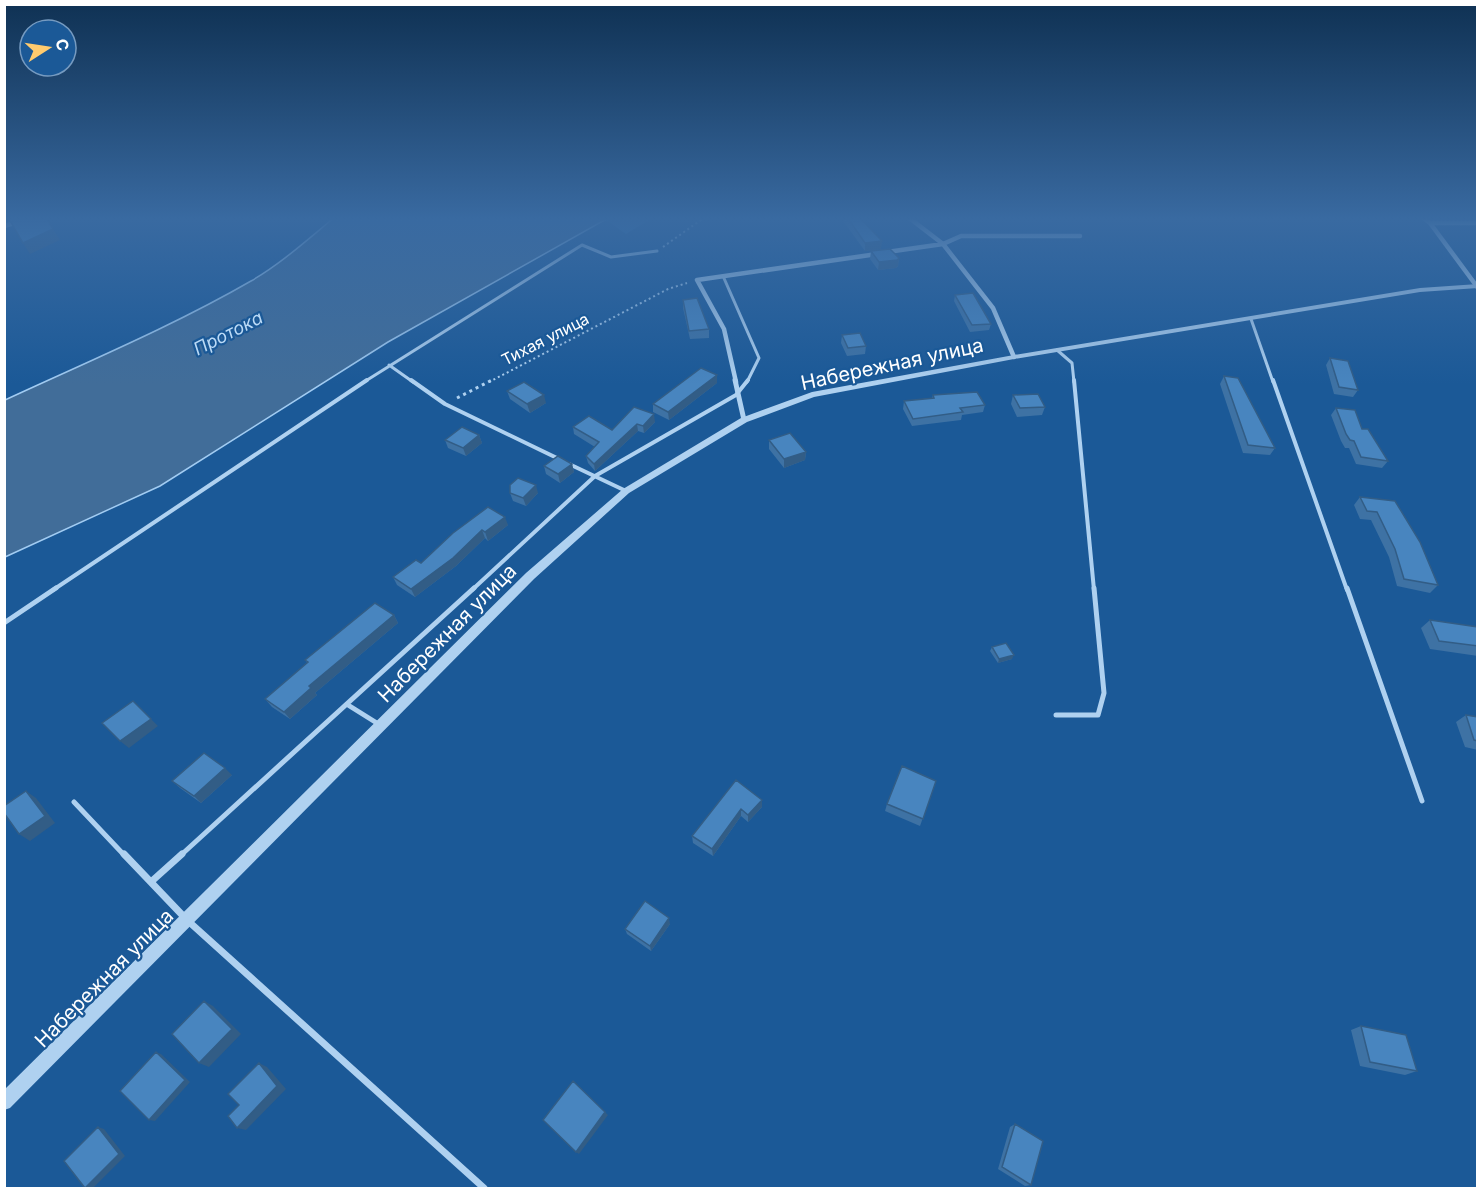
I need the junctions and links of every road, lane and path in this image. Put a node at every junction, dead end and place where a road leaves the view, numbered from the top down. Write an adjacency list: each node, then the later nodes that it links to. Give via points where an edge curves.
1 (537, 273): 11 (lane)
2 (746, 273): 5 (street)
3 (965, 273): 10 (street, Набережная улица, via 993,308)
4 (1467, 273): 7 (street, Набережная улица)
5 (723, 276): 6 (street); 12 (lane, via 759,358)
6 (697, 280): 12 (street, via 723,327 735,371); 13 (path, Тихая улица, via 668,289)
7 (1477, 286): 8 (street, Набережная улица, via 1420,290)
8 (1251, 319): 9 (street, Набережная улица); 21 (lane)
9 (1057, 350): 10 (street, Набережная улица); 19 (lane, via 1072,363 1104,693 1098,715)
10 (1014, 357): 14 (street, Набережная улица, via 812,395)
11 (389, 365): 13 (lane); 17 (lane)
12 (736, 395): 14 (street); 15 (lane)
13 (445, 404): 15 (lane)
14 (744, 420): 16 (street, Набережная улица)
15 (595, 476): 16 (lane); 18 (lane)
16 (626, 491): 20 (street, Набережная улица, via 530,576)
17 (4, 623)
18 (348, 705): 20 (lane); 23 (lane)
19 (1056, 715)
20 (380, 725): 24 (street, Набережная улица)
21 (1422, 801)
22 (74, 802): 23 (lane)
23 (152, 881): 24 (lane)
24 (187, 920): 25 (street, Набережная улица); 26 (lane)
25 (4, 1102)
26 (484, 1188)

